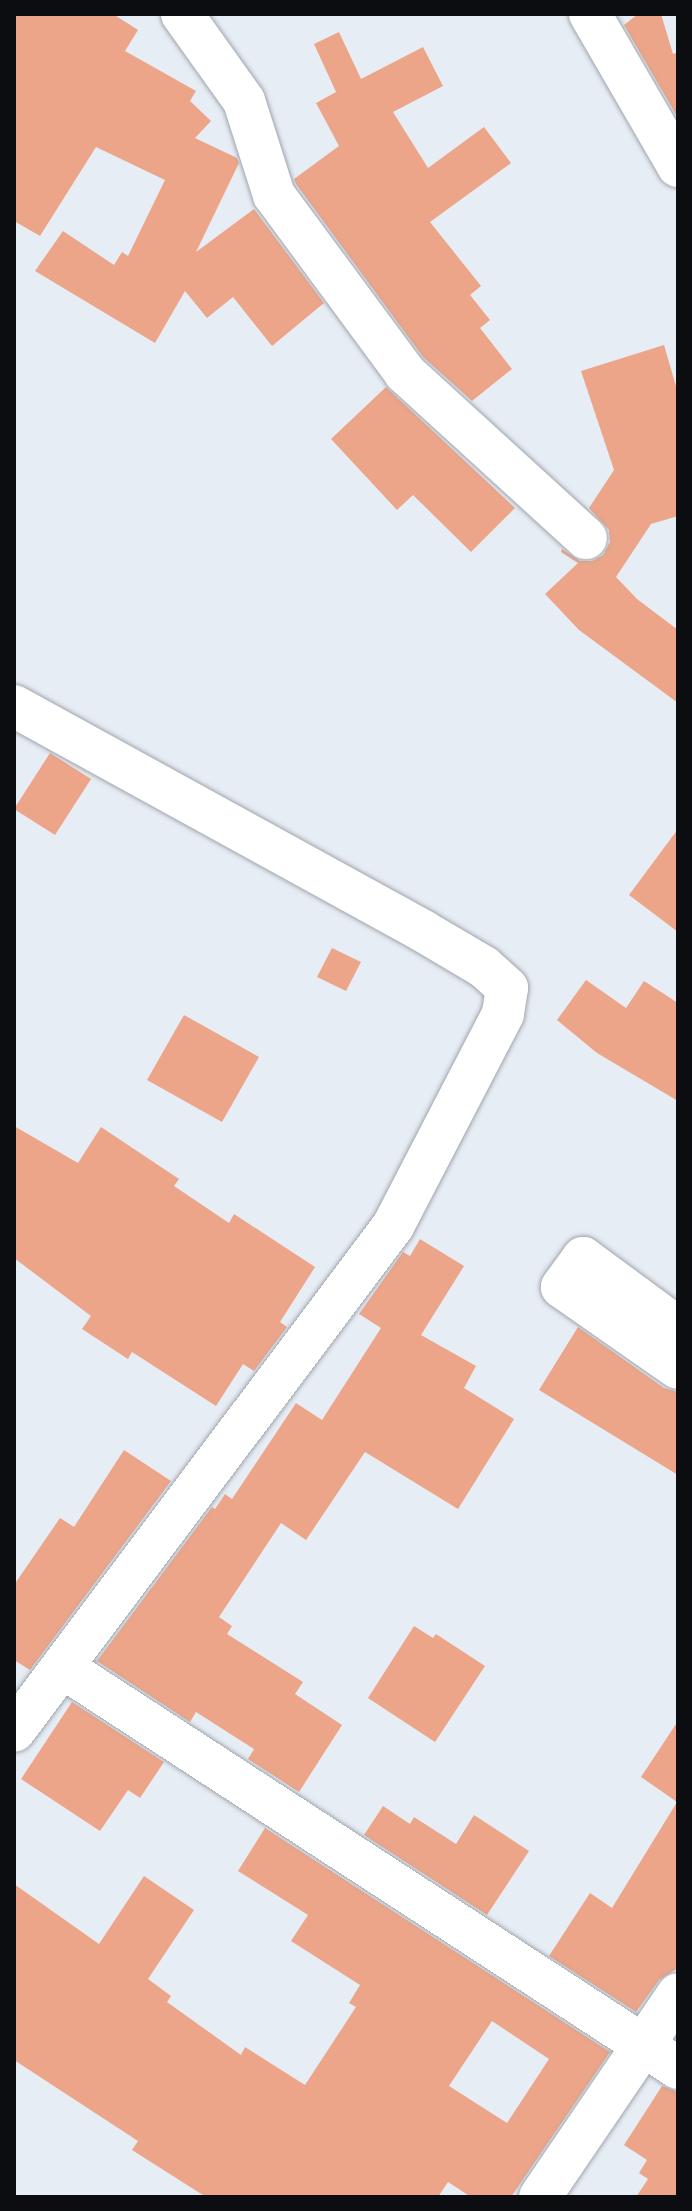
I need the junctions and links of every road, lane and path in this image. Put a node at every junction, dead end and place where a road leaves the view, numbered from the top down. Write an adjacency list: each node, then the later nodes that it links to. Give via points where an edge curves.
1 (182, 14): 4 (street, via 244,101 274,195 405,373)
2 (590, 14): 3 (street)
3 (678, 166)
4 (586, 538)
5 (14, 706): 8 (street, via 423,931 484,967 507,988 503,1014 393,1226)
6 (678, 1328): 7 (street, via 583,1258 562,1287)
7 (678, 1368)
8 (62, 1667): 9 (street); 11 (street)
9 (14, 1731)
10 (678, 1994): 11 (street)
11 (644, 2046): 12 (street); 13 (street)
12 (678, 2068)
13 (540, 2197)

